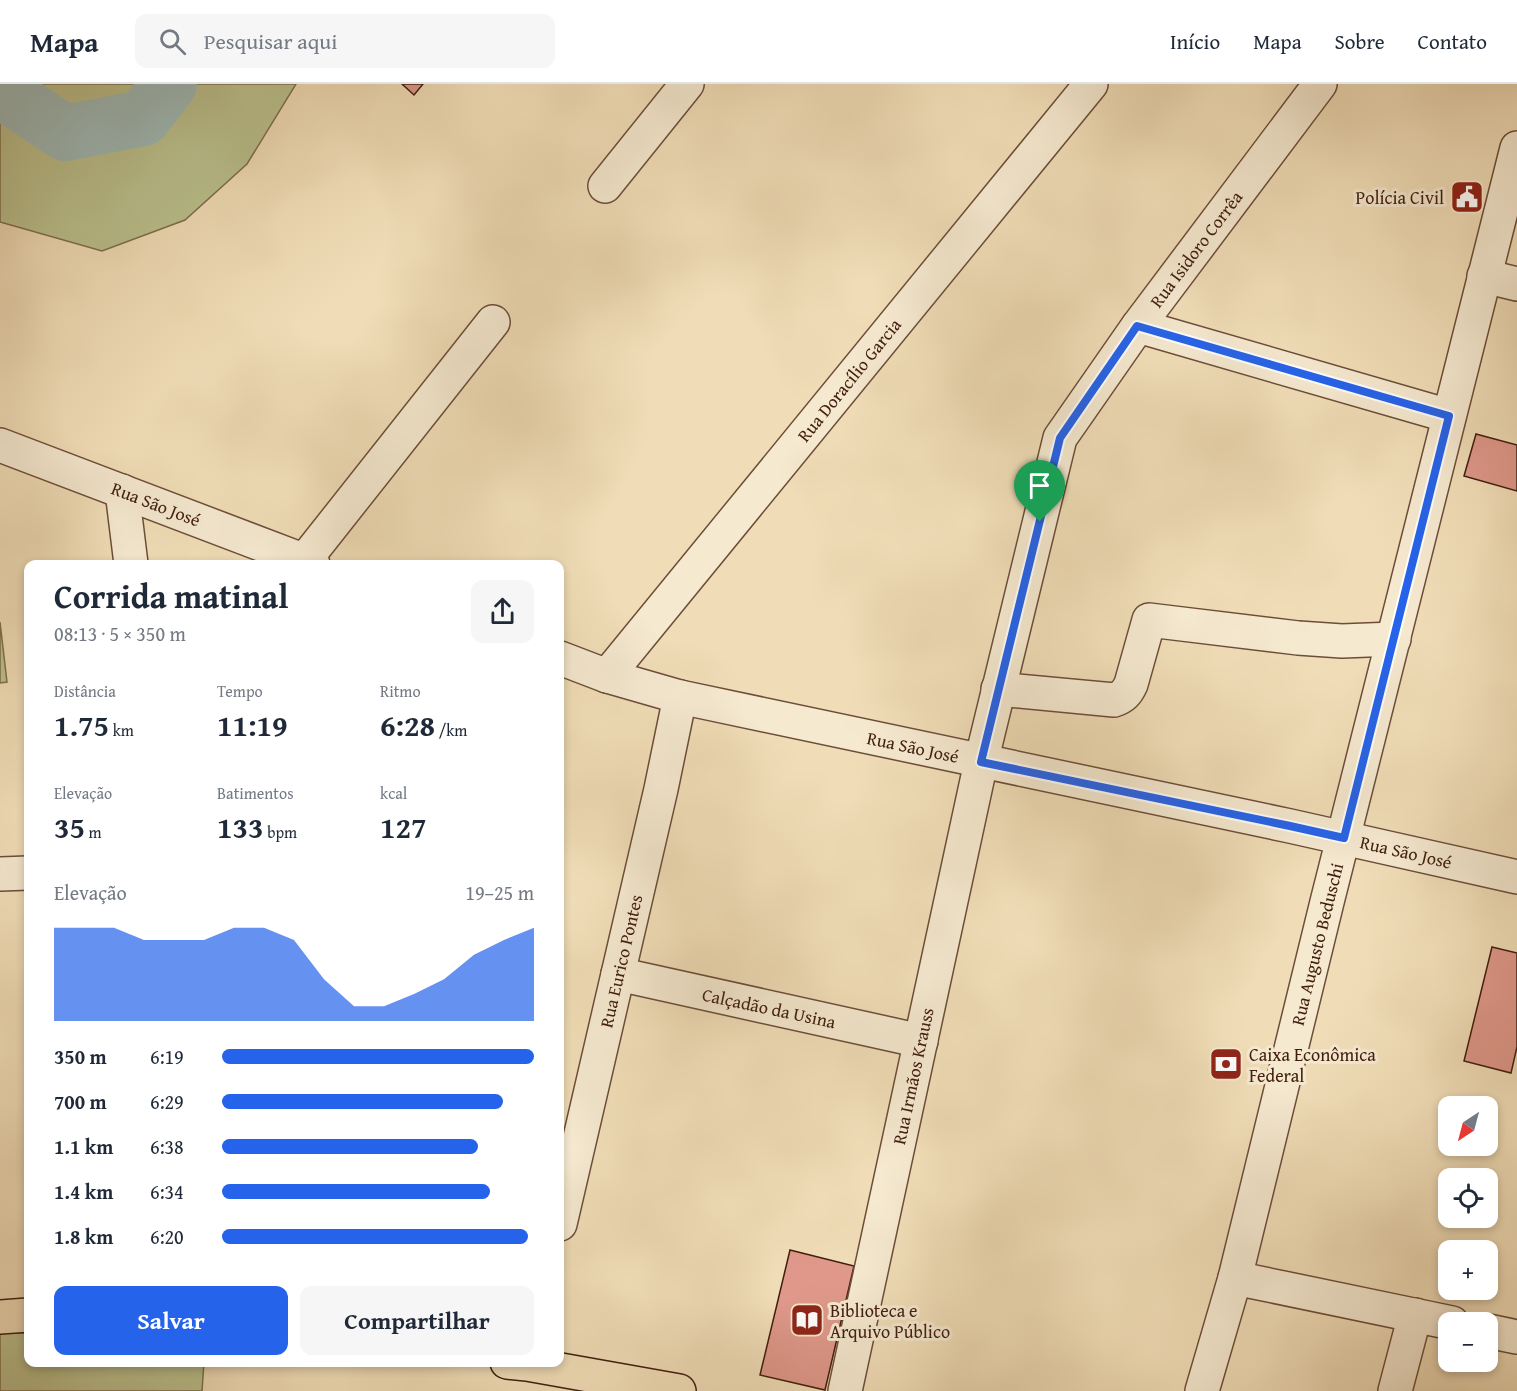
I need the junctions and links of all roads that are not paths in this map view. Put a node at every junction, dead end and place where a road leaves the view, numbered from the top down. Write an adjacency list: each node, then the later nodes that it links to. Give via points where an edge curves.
1 (687, 84): 5 (street)
2 (1090, 84): 18 (street, Rua Doracílio Garcia)
3 (1320, 84): 9 (street, Rua Isidoro Corrêa)
4 (1517, 148): 6 (street, Rua Augusto Beduschi)
5 (605, 186)
6 (1484, 276): 7 (street); 10 (street, Rua Augusto Beduschi)
7 (1517, 284)
8 (493, 322): 15 (street)
9 (1137, 326): 10 (street); 19 (street, Rua Isidoro Corrêa, via 1060,438)
10 (1449, 416): 16 (street, Rua Augusto Beduschi)
11 (0, 445): 12 (street, Rua São José)
12 (122, 491): 13 (street); 14 (street, Rua São José)
13 (130, 560)
14 (303, 560)
15 (310, 560)
16 (1394, 639): 19 (street, via 1342,642 1149,620 1131,684 1121,698); 22 (street, Rua Augusto Beduschi)
17 (564, 660): 18 (street, Rua São José)
18 (607, 676): 20 (street, Rua São José)
19 (998, 689): 21 (street, Rua Isidoro Corrêa)
20 (680, 697): 21 (street, Rua São José); 26 (street, Rua Eurico Pontes)
21 (981, 762): 22 (street, Rua São José); 27 (street, Rua Irmãos Krauss)
22 (1344, 838): 25 (street, Rua São José); 29 (street, Rua Augusto Beduschi)
23 (24, 873): 24 (street)
24 (0, 874)
25 (1517, 877)
26 (618, 974): 27 (street, Calçadão da Usina); 28 (street, Rua Eurico Pontes)
27 (921, 1041): 38 (street, Rua Irmãos Krauss)
28 (564, 1207)
29 (1235, 1278): 31 (street); 39 (street, Rua Augusto Beduschi)
30 (24, 1315): 32 (main road)
31 (1415, 1315): 33 (street); 40 (street)
32 (0, 1317)
33 (1438, 1320)
34 (1498, 1333): 35 (street)
35 (1517, 1337)
36 (543, 1367): 37 (main road)
37 (679, 1391)
38 (845, 1391)
39 (1202, 1391)
40 (1395, 1391)

